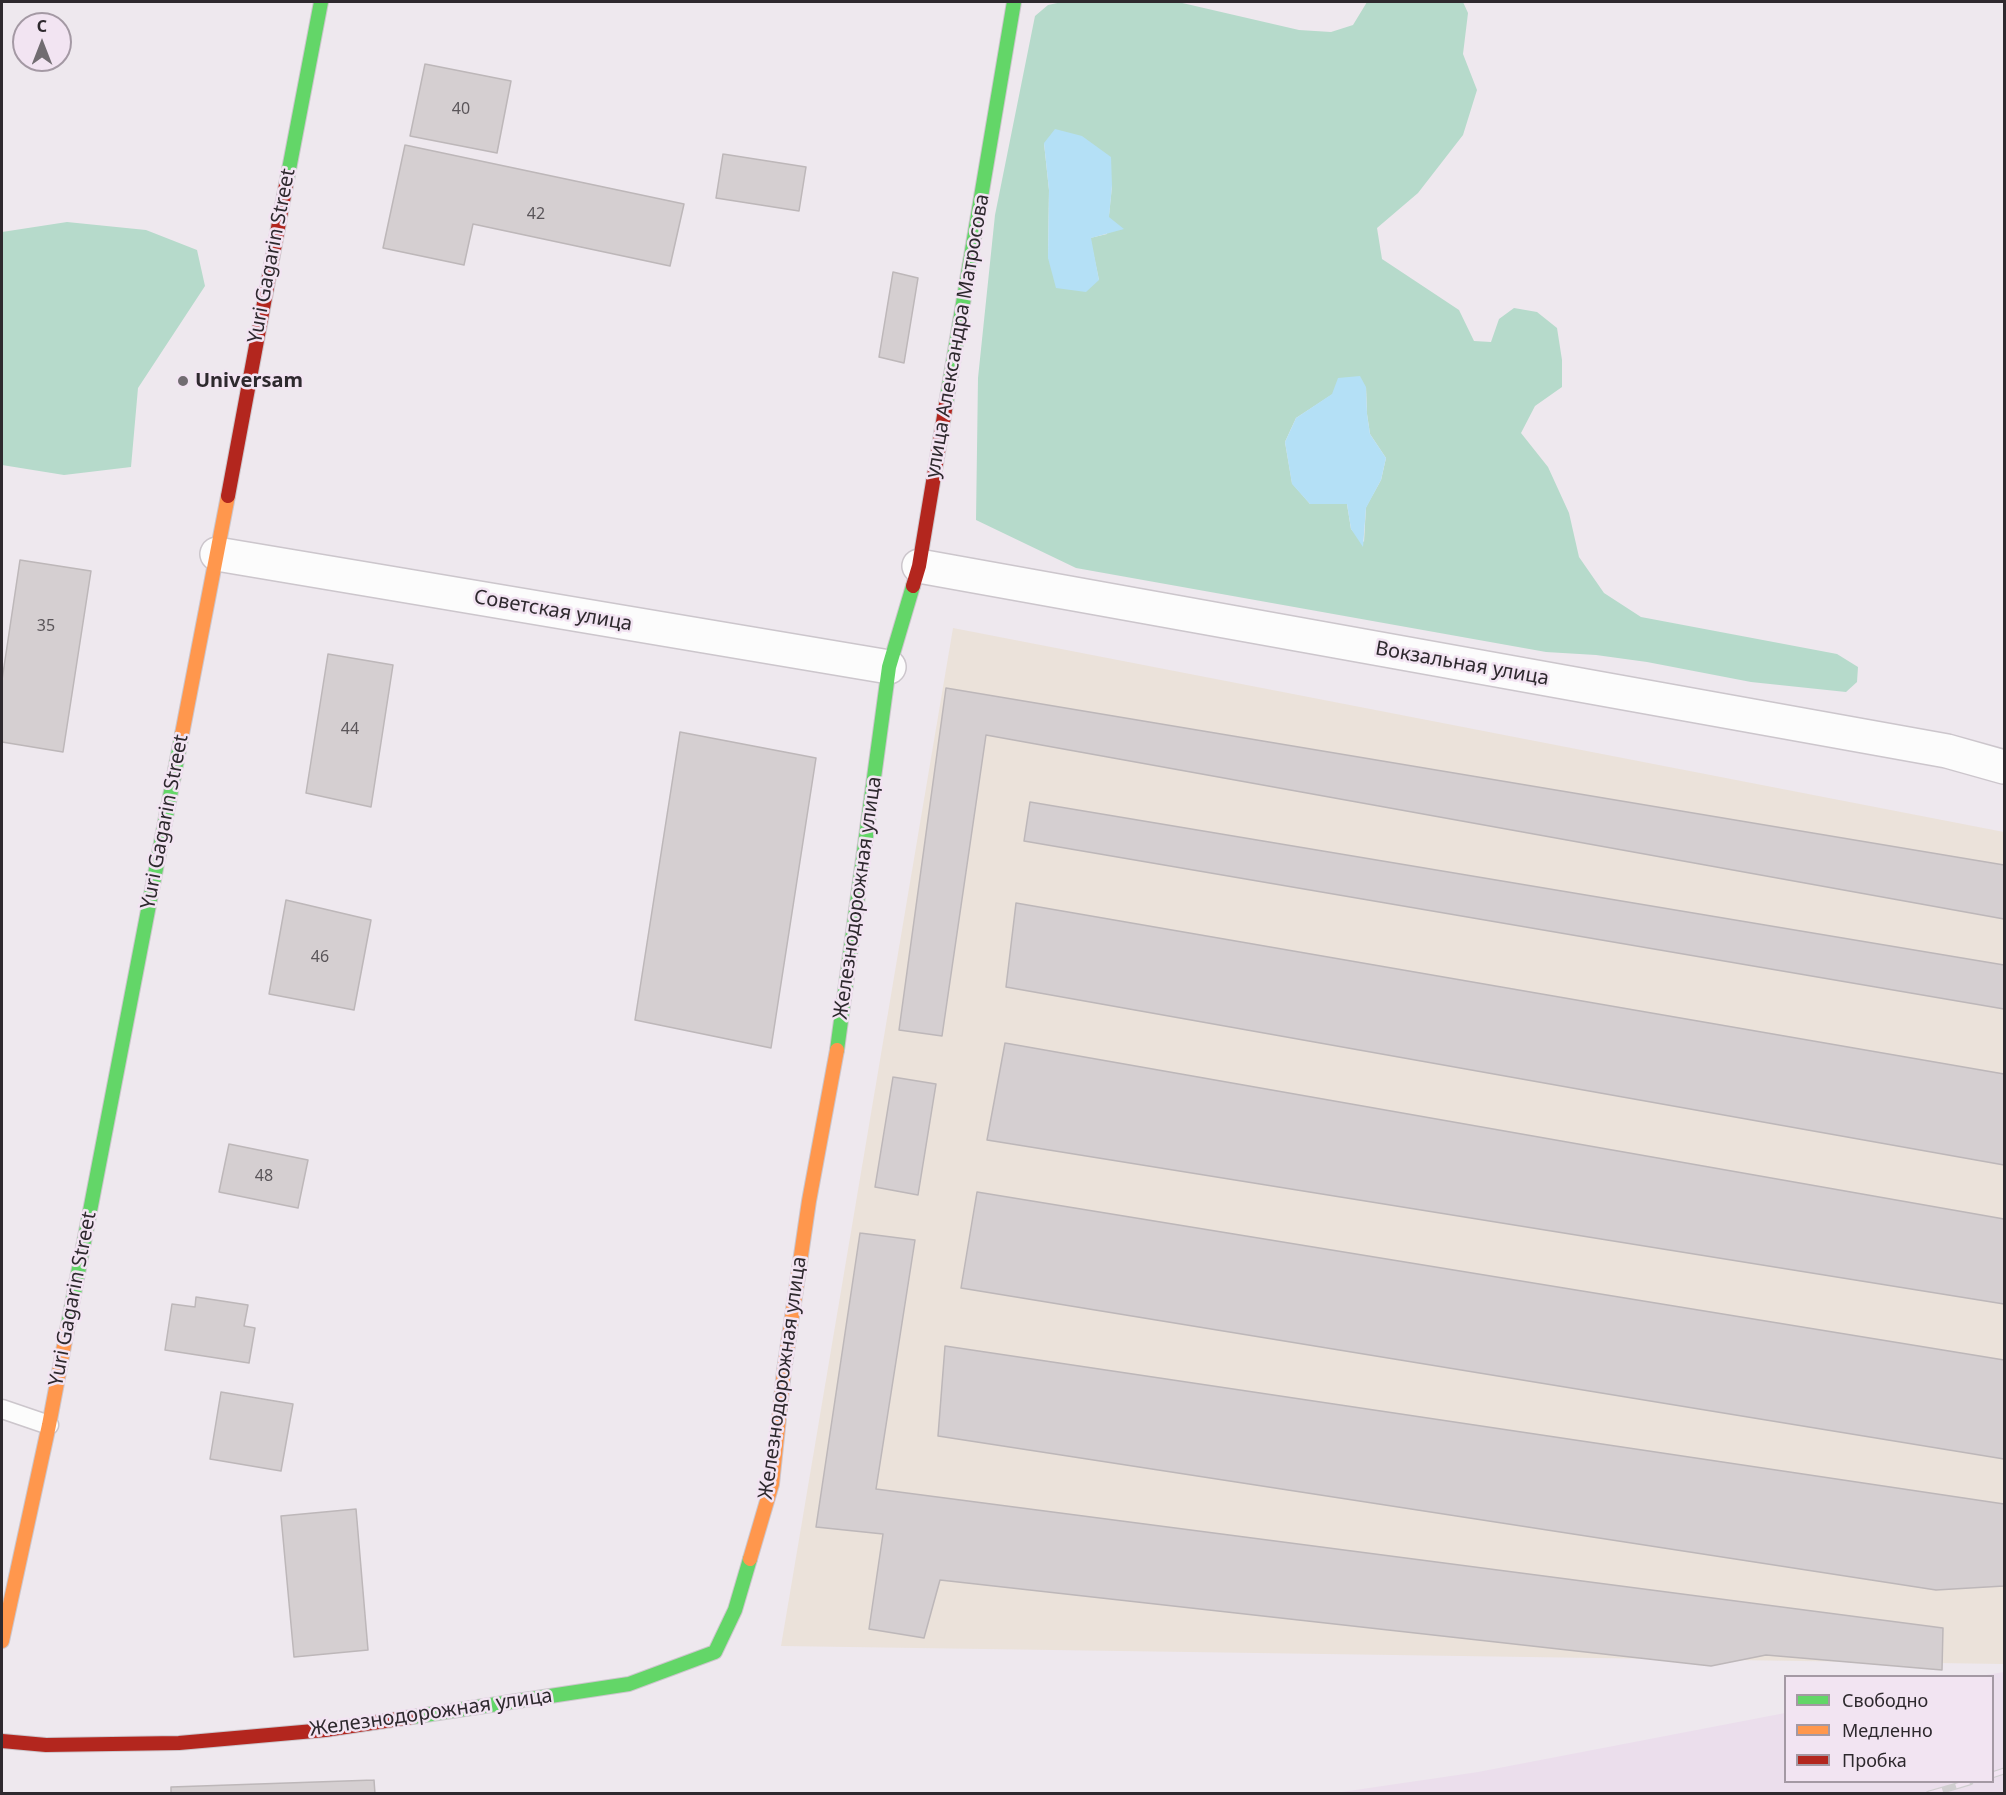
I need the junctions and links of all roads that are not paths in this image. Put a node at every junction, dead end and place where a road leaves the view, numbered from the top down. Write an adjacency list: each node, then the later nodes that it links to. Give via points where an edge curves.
1 (321, 2): 3 (street, Yuri Gagarin Street)
2 (1014, 2): 4 (street, улица Александра Матросова)
3 (217, 554): 5 (street, Советская улица); 8 (street, Yuri Gagarin Street)
4 (919, 566): 5 (street, улица Александра Матросова); 6 (street, Вокзальная улица, via 1947,750)
5 (889, 667): 10 (street, Железнодорожная улица, via 834,1074 809,1201 784,1371 772,1484 735,1610 715,1652 628,1684 325,1730 178,1743 46,1745)
6 (2004, 766)
7 (2, 1409): 8 (lane)
8 (49, 1425): 9 (street, Yuri Gagarin Street)
9 (2, 1641)
10 (2, 1741)

